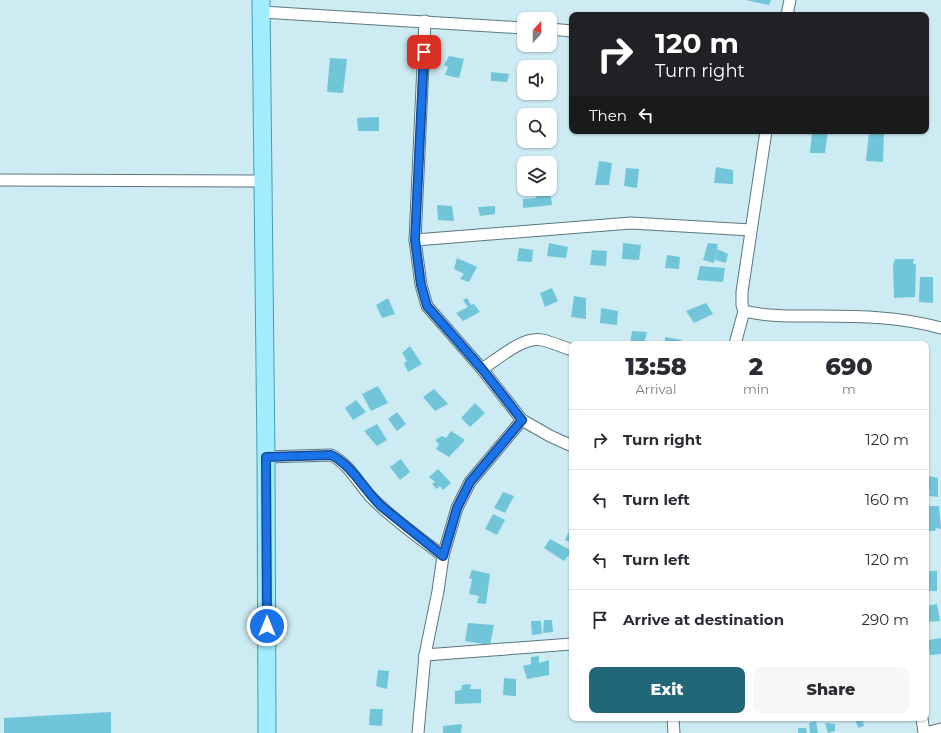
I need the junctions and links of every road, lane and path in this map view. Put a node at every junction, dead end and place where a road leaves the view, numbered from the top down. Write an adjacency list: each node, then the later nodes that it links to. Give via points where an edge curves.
1 (790, 0): 3 (street)
2 (262, 6): 4 (street); 10 (main road)
3 (788, 12)
4 (425, 21): 5 (street); 12 (street)
5 (517, 28)
6 (557, 30): 7 (street)
7 (569, 31)
8 (766, 134): 11 (street)
9 (0, 180): 10 (street)
10 (263, 181): 20 (main road)
11 (751, 230): 12 (street, via 631,223); 13 (street, via 742,292)
12 (415, 240): 17 (street, via 421,285 427,306)
13 (744, 311): 14 (street, via 776,315 866,316 900,319); 15 (street)
14 (941, 328)
15 (736, 341)
16 (569, 349): 17 (street, via 542,340 531,340 523,342)
17 (482, 369): 18 (street)
18 (522, 420): 19 (street); 21 (street, via 470,482 457,508)
19 (569, 445)
20 (266, 457): 21 (street, via 331,455 347,467 376,501); 27 (main road)
21 (443, 556): 23 (street)
22 (569, 644): 23 (street)
23 (425, 655): 28 (street)
24 (673, 721): 29 (street)
25 (922, 721): 30 (street)
26 (941, 729): 30 (street)
27 (267, 733)
28 (418, 733)
29 (674, 733)
30 (924, 733)

